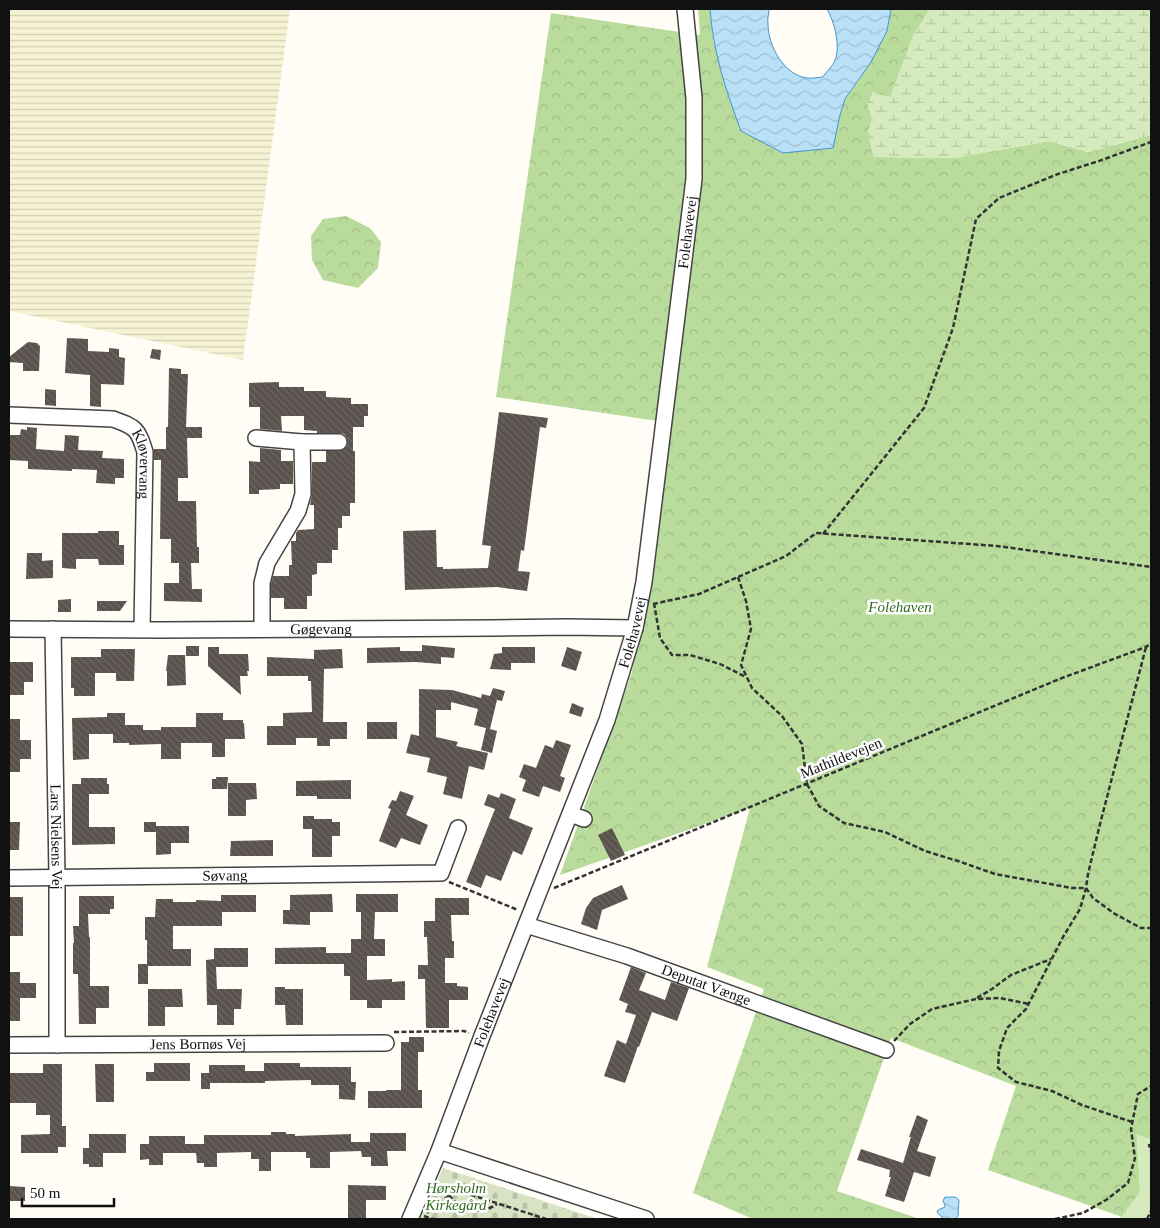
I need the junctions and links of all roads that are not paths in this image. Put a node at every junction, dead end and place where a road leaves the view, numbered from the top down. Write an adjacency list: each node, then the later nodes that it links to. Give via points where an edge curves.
1 (685, 9): 6 (street, Folehavevej, via 694,98 694,180 644,582 647,605)
2 (9, 415): 9 (street, Kløvervang, via 113,419 129,425 139,434 145,452)
3 (256, 438): 4 (street)
4 (302, 442): 5 (street); 10 (street, via 303,494 298,511 267,563 262,583)
5 (339, 442)
6 (635, 628): 10 (street, Gøgevang); 14 (street, Folehavevej, via 577,816)
7 (9, 629): 8 (street, Gøgevang)
8 (52, 629): 9 (street, Gøgevang); 12 (street, Lars Nielsens Vej)
9 (142, 629): 10 (street, Gøgevang)
10 (262, 629)
11 (458, 828): 12 (street, Søvang, via 441,873)
12 (57, 877): 13 (street, Søvang); 17 (street, Lars Nielsens Vej)
13 (9, 878)
14 (528, 921): 18 (street, Deputat Vænge); 19 (street, Folehavevej)
15 (386, 1043): 17 (street, Jens Bornøs Vej)
16 (9, 1045): 17 (street, Jens Bornøs Vej)
17 (58, 1045)
18 (886, 1050)
19 (439, 1151): 20 (street, Folehavevej); 21 (street)
20 (417, 1218)
21 (646, 1219)

